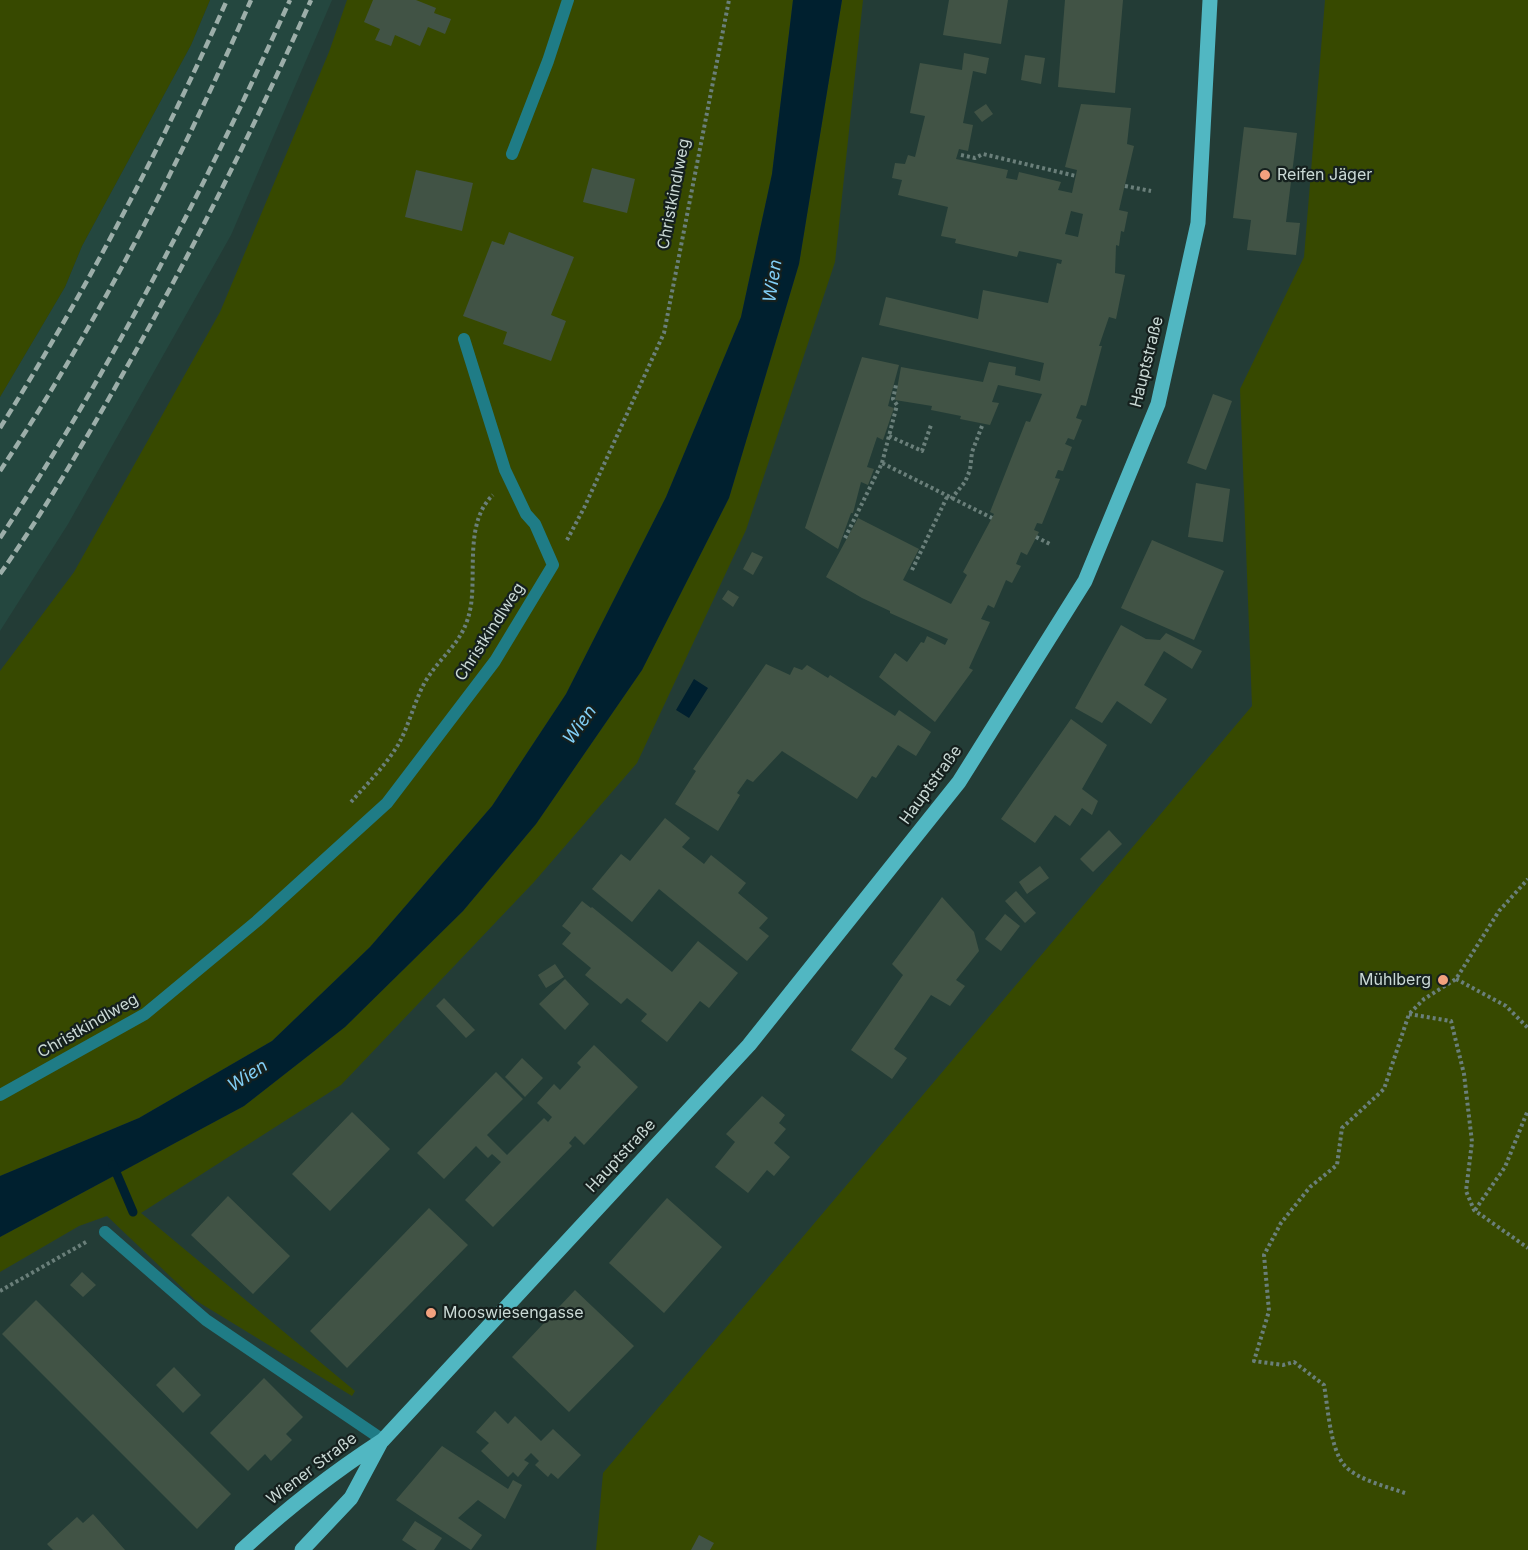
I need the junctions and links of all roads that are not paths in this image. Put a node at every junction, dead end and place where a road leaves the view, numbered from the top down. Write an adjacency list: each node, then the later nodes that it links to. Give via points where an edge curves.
1 (568, 0): 3 (lane)
2 (1210, 0): 7 (main road, Hauptstraße, via 1195,234 1158,404 1085,581 959,782 749,1045)
3 (512, 154)
4 (464, 339): 5 (lane, Christkindlweg, via 505,470 553,565 495,661 387,803 256,921 145,1014)
5 (0, 1095)
6 (105, 1232): 7 (lane, via 206,1320)
7 (383, 1440): 8 (main road, Wiener Straße, via 306,1494); 9 (main road, Wiener Straße, via 351,1498)
8 (243, 1550)
9 (302, 1550)

